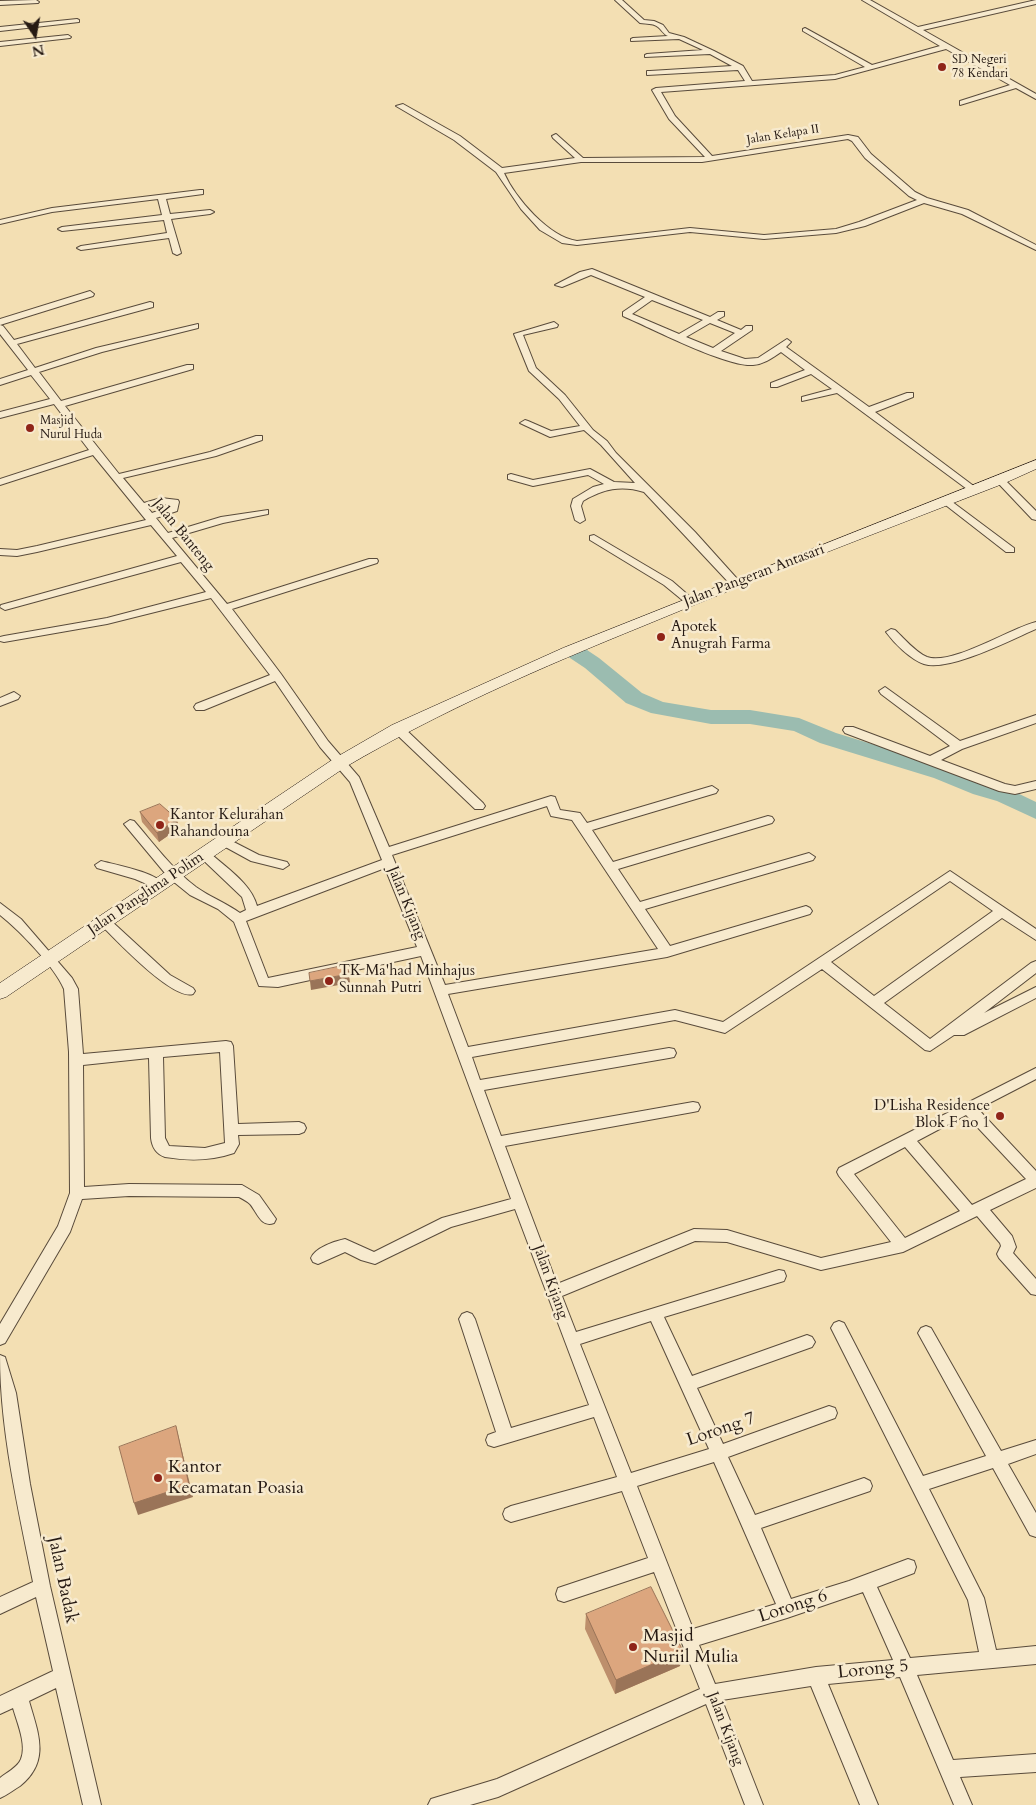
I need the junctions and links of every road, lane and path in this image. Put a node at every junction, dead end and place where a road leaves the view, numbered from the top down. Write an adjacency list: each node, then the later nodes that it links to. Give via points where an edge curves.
1 (618, 0): 13 (street, via 642,22 652,22 668,34)
2 (865, 0): 8 (street)
3 (1025, 0): 8 (street)
4 (36, 2): 6 (street)
5 (1036, 2): 10 (street)
6 (0, 3)
7 (77, 21): 9 (street)
8 (909, 25): 10 (street)
9 (0, 29)
10 (918, 29): 16 (street)
11 (805, 30): 19 (street)
12 (68, 37): 15 (street)
13 (682, 38): 14 (street); 17 (street)
14 (633, 40)
15 (0, 44)
16 (947, 46): 19 (street); 23 (street)
17 (712, 52): 18 (street); 20 (street)
18 (647, 56)
19 (871, 67): 22 (street, via 835,77)
20 (740, 68): 21 (street); 22 (street)
21 (650, 73)
22 (750, 84): 28 (street, via 656,90 672,117)
23 (1016, 86): 24 (street); 25 (street)
24 (1036, 97)
25 (963, 103)
26 (400, 106): 30 (street, via 457,138)
27 (556, 136): 29 (street)
28 (710, 158): 29 (street, Jalan Kelapa II); 33 (street, Jalan Kelapa II, via 852,138 896,182)
29 (581, 160): 30 (street, Jalan Kelapa II)
30 (500, 171): 33 (street, via 551,236 567,243 690,230 764,237 836,231)
31 (200, 192): 32 (street)
32 (160, 196): 35 (street); 36 (street, via 52,210)
33 (924, 200): 40 (street, Jalan Kelapa II, via 965,212)
34 (210, 212): 35 (street)
35 (166, 217): 37 (street); 38 (street)
36 (0, 222)
37 (62, 229)
38 (172, 235): 39 (street); 41 (street)
39 (81, 248)
40 (1036, 248)
41 (177, 253)
42 (559, 285): 44 (street, via 589,272)
43 (90, 294): 48 (street)
44 (650, 297): 47 (street); 52 (street, via 626,314)
45 (150, 305): 53 (street)
46 (721, 314): 47 (street)
47 (709, 321): 52 (street); 54 (street, via 746,331)
48 (0, 322)
49 (554, 325): 67 (street, via 518,335 532,369 562,397)
50 (195, 326): 57 (street)
51 (0, 328): 53 (street, Jalan Banteng)
52 (680, 338): 54 (street)
53 (11, 343): 57 (street, Jalan Banteng)
54 (714, 352): 56 (street, via 749,363 760,361 784,346)
55 (190, 367): 63 (street)
56 (812, 370): 59 (street); 60 (street)
57 (32, 371): 58 (street); 63 (street, Jalan Banteng)
58 (0, 382)
59 (774, 385)
60 (839, 390): 62 (street); 64 (street)
61 (910, 395): 64 (street)
62 (805, 399)
63 (58, 402): 65 (street); 69 (street, Jalan Banteng)
64 (868, 411): 77 (street)
65 (0, 415)
66 (526, 423): 67 (street, via 550,434)
67 (587, 427): 76 (street)
68 (259, 438): 71 (street, via 213,454)
69 (95, 451): 71 (street, Jalan Banteng); 74 (street)
70 (1036, 464): 73 (street, Jalan Pangeran Antasari)
71 (118, 477): 79 (street, Jalan Banteng)
72 (511, 477): 75 (street, via 533,483 590,472)
73 (1000, 480): 77 (street, Jalan Pangeran Antasari); 81 (street)
74 (0, 482)
75 (612, 485): 76 (street); 83 (street, via 578,499 576,506)
76 (647, 490): 90 (street)
77 (974, 490): 78 (street, Jalan Pangeran Antasari)
78 (947, 501): 86 (street); 90 (street, Jalan Pangeran Antasari)
79 (142, 508): 82 (street, Jalan Banteng); 82 (street, via 165,501 174,504 173,509)
80 (264, 512): 84 (street, via 221,520)
81 (1036, 517)
82 (151, 519): 84 (street, Jalan Banteng); 87 (street, via 24,552)
83 (580, 520)
84 (166, 537): 88 (street, Jalan Banteng)
85 (594, 538): 92 (street, via 668,582)
86 (1010, 550)
87 (0, 552)
88 (183, 558): 91 (street, Jalan Banteng); 93 (street)
89 (373, 562): 94 (street)
90 (736, 584): 92 (street, Jalan Pangeran Antasari)
91 (212, 594): 94 (street, Jalan Banteng); 97 (street, via 107,621)
92 (690, 601): 104 (street, Jalan Pangeran Antasari, via 568,651)
93 (5, 607)
94 (224, 608): 98 (street, Jalan Banteng)
95 (1036, 626): 96 (street, via 980,649 933,662 924,660)
96 (891, 632)
97 (4, 639)
98 (276, 676): 102 (street); 108 (street, Jalan Banteng, via 324,744)
99 (885, 691): 106 (street)
100 (14, 696): 101 (street)
101 (0, 702)
102 (200, 707)
103 (1036, 719): 106 (street)
104 (398, 728): 108 (street, Jalan Pangeran Antasari); 111 (street)
105 (849, 730): 107 (street)
106 (958, 746): 107 (street)
107 (932, 760): 109 (street, via 1003,788 1015,790)
108 (341, 762): 115 (street, Jalan Panglima Polim); 118 (street, Jalan Kijang, via 355,780)
109 (1036, 785)
110 (712, 790): 114 (street)
111 (479, 806)
112 (768, 820): 121 (street)
113 (130, 824): 122 (street)
114 (584, 828): 118 (street, via 576,816 555,814 551,800); 121 (street)
115 (224, 841): 116 (street, Jalan Panglima Polim); 119 (street, via 255,858)
116 (205, 855): 122 (street, Jalan Panglima Polim); 128 (street, via 248,895)
117 (809, 856): 124 (street)
118 (388, 857): 128 (street); 132 (street, Jalan Kijang)
119 (283, 865)
120 (102, 866): 123 (street)
121 (610, 867): 124 (street)
122 (173, 875): 123 (street, Jalan Panglima Polim); 129 (street)
123 (158, 885): 130 (street, Jalan Panglima Polim)
124 (637, 907): 133 (street)
125 (0, 908): 134 (street)
126 (806, 911): 133 (street)
127 (1002, 911): 131 (street); 135 (street, via 950,875); 141 (street)
128 (253, 912): 129 (street)
129 (239, 919): 132 (street, via 262,980 268,984)
130 (104, 921): 134 (street, Jalan Panglima Polim); 137 (street, via 154,970)
131 (1036, 935)
132 (425, 950): 138 (street, Jalan Kijang)
133 (667, 952): 138 (street)
134 (50, 959): 139 (street, Jalan Panglima Polim); 146 (street, via 71,989)
135 (823, 963): 141 (street); 144 (street, via 726,1028 675,1015)
136 (1036, 966): 142 (street)
137 (188, 991)
138 (440, 991): 144 (street, Jalan Kijang)
139 (0, 992)
140 (1036, 992): 142 (street)
141 (874, 1003): 142 (street)
142 (930, 1046)
143 (156, 1052): 146 (street); 152 (street, via 226,1046); 152 (street, via 158,1138 165,1151 181,1154 221,1152 232,1144)
144 (463, 1053): 148 (street, Jalan Kijang)
145 (670, 1053): 148 (street)
146 (76, 1060): 156 (street)
147 (1034, 1078): 150 (street)
148 (476, 1086): 154 (street, Jalan Kijang)
149 (693, 1107): 154 (street)
150 (969, 1109): 153 (street); 155 (street)
151 (299, 1128): 152 (street)
152 (231, 1130)
153 (907, 1139): 158 (street); 160 (street, via 844,1172)
154 (497, 1142): 157 (street, Jalan Kijang)
155 (1036, 1181): 158 (street)
156 (77, 1193): 159 (street, via 242,1191 254,1198); 169 (street, via 65,1228)
157 (520, 1202): 161 (street, via 447,1222 375,1258 368,1258 347,1245); 164 (street, Jalan Kijang)
158 (975, 1211): 160 (street); 163 (street, via 1007,1240 1009,1246 1004,1254)
159 (269, 1220)
160 (904, 1246): 164 (street, via 821,1264 728,1236 694,1235)
161 (318, 1258)
162 (779, 1276): 165 (street)
163 (1036, 1290)
164 (554, 1292): 170 (street, Jalan Kijang)
165 (655, 1313): 170 (street); 173 (street)
166 (467, 1319): 175 (street, via 500,1439)
167 (839, 1328): 181 (street)
168 (926, 1333): 179 (street)
169 (0, 1338)
170 (571, 1340): 175 (street, Jalan Kijang)
171 (807, 1342): 173 (street)
172 (0, 1362): 174 (street, Jalan Badak)
173 (689, 1384): 178 (street)
174 (4, 1394): 189 (street, Jalan Badak)
175 (598, 1409): 180 (street, Jalan Kijang)
176 (829, 1413): 178 (street, Lorong 7)
177 (1036, 1447): 179 (street)
178 (718, 1453): 180 (street, Lorong 7); 184 (street)
179 (997, 1460): 181 (street); 185 (street)
180 (626, 1482): 183 (street, Lorong 7); 186 (street, Jalan Kijang)
181 (919, 1485): 195 (street, via 976,1598)
182 (864, 1486): 184 (street)
183 (512, 1514)
184 (751, 1524): 192 (street)
185 (1036, 1529)
186 (659, 1562): 190 (street); 193 (street, Jalan Kijang)
187 (908, 1567): 188 (street, Lorong 6)
188 (867, 1583): 192 (street, Lorong 6); 196 (street)
189 (42, 1586): 191 (street); 197 (street, Jalan Badak)
190 (564, 1594)
191 (0, 1606)
192 (787, 1610): 193 (street, Lorong 6)
193 (690, 1639): 199 (street, Jalan Kijang)
194 (1036, 1654): 195 (street, Lorong 5)
195 (989, 1658): 196 (street, Lorong 5)
196 (905, 1667): 198 (street, Lorong 5); 203 (street)
197 (62, 1676): 200 (street); 205 (street, Jalan Badak)
198 (816, 1676): 199 (street, Lorong 5); 208 (street)
199 (711, 1694): 206 (street, Lorong 5, via 498,1788); 207 (street, Jalan Kijang)
200 (19, 1697): 201 (street); 204 (street, via 29,1734 30,1760)
201 (0, 1705)
202 (1036, 1763): 203 (street)
203 (947, 1768): 209 (street)
204 (0, 1789)
205 (92, 1805)
206 (437, 1805)
207 (754, 1805)
208 (869, 1805)
209 (963, 1805)

